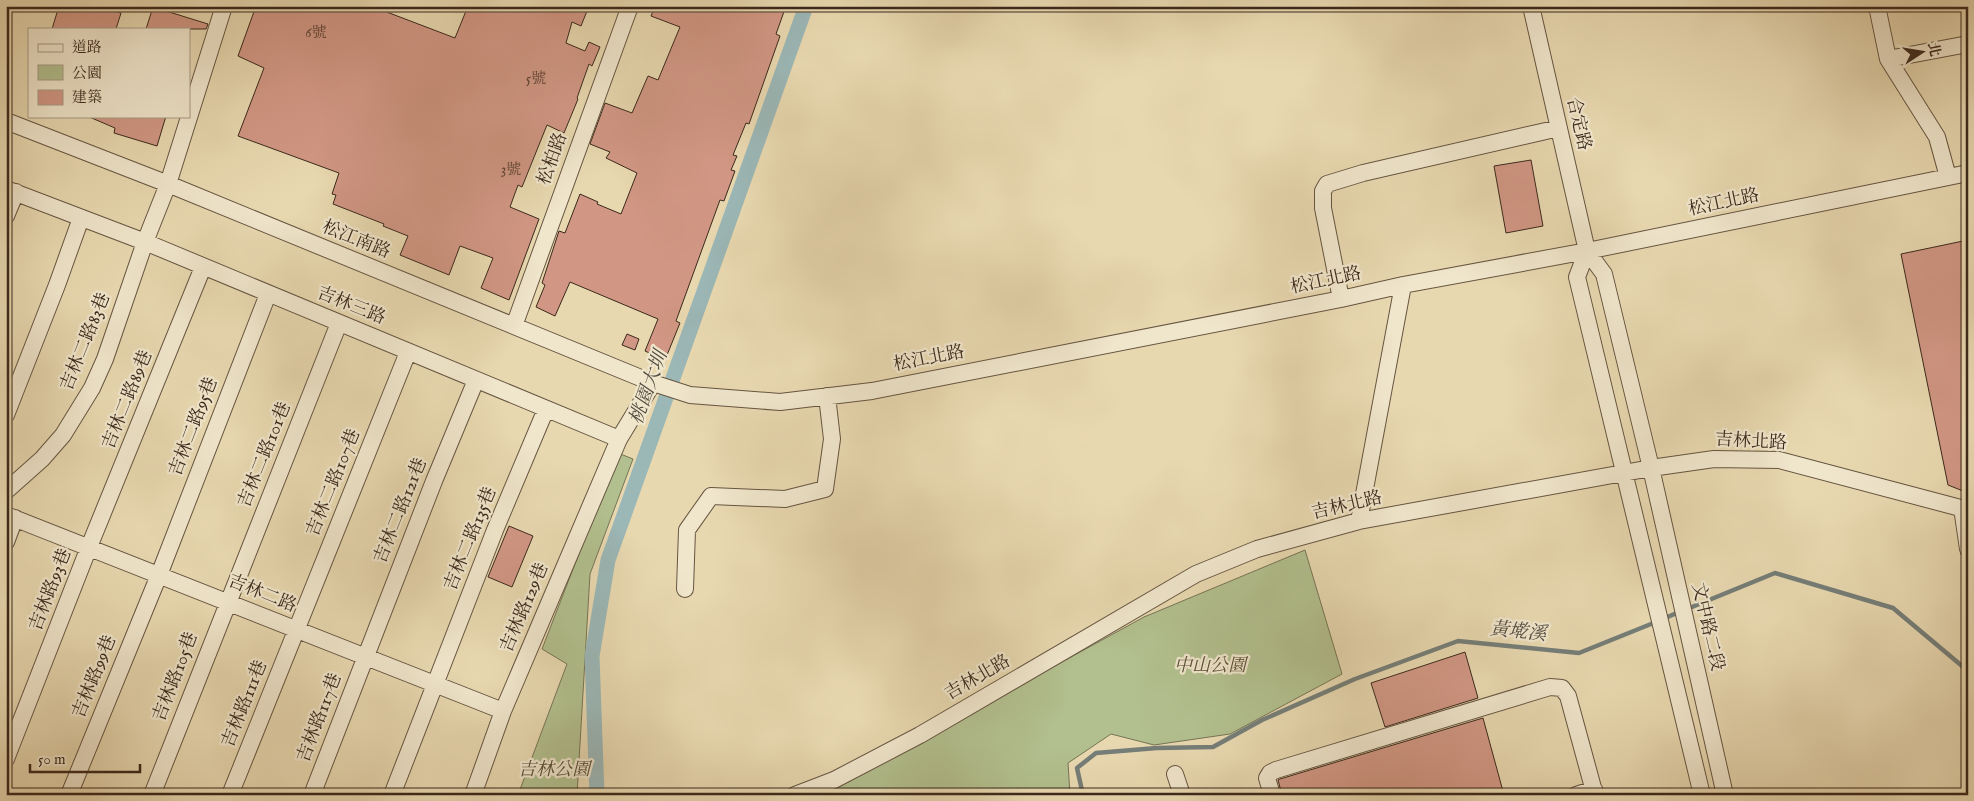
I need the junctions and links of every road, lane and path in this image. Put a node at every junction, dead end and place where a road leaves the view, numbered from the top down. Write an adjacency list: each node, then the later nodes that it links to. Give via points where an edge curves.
1 (224, 6): 7 (street, 吉林二路83巷)
2 (630, 6): 24 (street, 松柏路)
3 (1531, 6): 10 (street, 合定路)
4 (1877, 6): 6 (street)
5 (1968, 44): 6 (street)
6 (1888, 59): 12 (street, via 1937,137)
7 (190, 114)
8 (189, 118): 13 (street, 吉林二路83巷)
9 (6, 121): 13 (street, 松江南路)
10 (1559, 128): 18 (street, 合定路); 22 (street, via 1328,184 1323,192 1323,208)
11 (1968, 174): 12 (street, 松江北路)
12 (1948, 178): 18 (street, 松江北路)
13 (168, 184): 17 (street, 吉林二路83巷); 24 (street, 松江南路)
14 (11, 190): 15 (street); 16 (street, 吉林三路)
15 (6, 216)
16 (81, 218): 17 (street, 吉林三路); 31 (street)
17 (145, 242): 19 (street, 吉林三路); 35 (street, 吉林二路83巷, via 92,388 63,435)
18 (1587, 251): 20 (street, 松江北路); 33 (street, 合定路, via 1604,274); 34 (street, via 1577,277)
19 (203, 267): 21 (street, 吉林三路); 40 (street, 吉林二路89巷)
20 (1403, 285): 22 (street, 松江北路); 38 (street)
21 (268, 294): 23 (street, 吉林三路); 42 (street, 吉林二路95巷)
22 (1341, 299): 29 (street, 松江北路, via 872,391)
23 (339, 323): 25 (street, 吉林三路); 44 (street, 吉林二路101巷)
24 (514, 326): 27 (street, 松江南路)
25 (408, 352): 26 (street, 吉林三路); 45 (street, 吉林二路107巷)
26 (476, 380): 30 (street, 吉林三路); 46 (street, 吉林二路121巷)
27 (657, 384): 28 (street, 松江南路); 32 (street)
28 (690, 395): 29 (street, 松江北路, via 780,402)
29 (827, 396): 43 (street, via 832,439 825,489 785,499 711,496 687,530)
30 (546, 409): 32 (street, 吉林三路); 47 (street, 吉林二路135巷)
31 (6, 415)
32 (619, 439): 48 (street, 吉林路129巷)
33 (1651, 468): 34 (street, 吉林北路); 36 (street, 吉林北路, via 1714,459 1779,460); 63 (street, 文中路二段)
34 (1624, 474): 38 (street, 吉林北路); 62 (street)
35 (6, 491)
36 (1965, 509): 41 (street, 吉林北路)
37 (11, 516): 39 (street); 40 (street, 吉林二路)
38 (1359, 521): 58 (street, 吉林北路, via 1257,549 1196,574 920,735 834,780)
39 (6, 542)
40 (89, 547): 42 (street, 吉林二路); 49 (street, 吉林路93巷)
41 (1968, 549)
42 (159, 574): 44 (street, 吉林二路); 52 (street, 吉林路99巷)
43 (685, 589)
44 (227, 602): 45 (street, 吉林二路); 53 (street, 吉林路105巷)
45 (298, 630): 46 (street, 吉林二路); 54 (street, 吉林路111巷)
46 (366, 657): 47 (street, 吉林二路); 55 (street, 吉林路117巷)
47 (435, 684): 48 (street, 吉林二路); 56 (street, 吉林二路135巷)
48 (503, 711): 57 (street, 吉林路129巷)
49 (6, 759)
50 (1176, 774): 59 (street)
51 (1594, 792): 60 (street, via 1568,696 1562,688 1550,686 1276,770 1267,778); 61 (street)
52 (69, 795)
53 (152, 795)
54 (230, 795)
55 (312, 795)
56 (392, 795)
57 (473, 795)
58 (795, 795)
59 (1182, 795)
60 (1272, 795)
61 (1576, 795)
62 (1702, 795)
63 (1725, 795)

